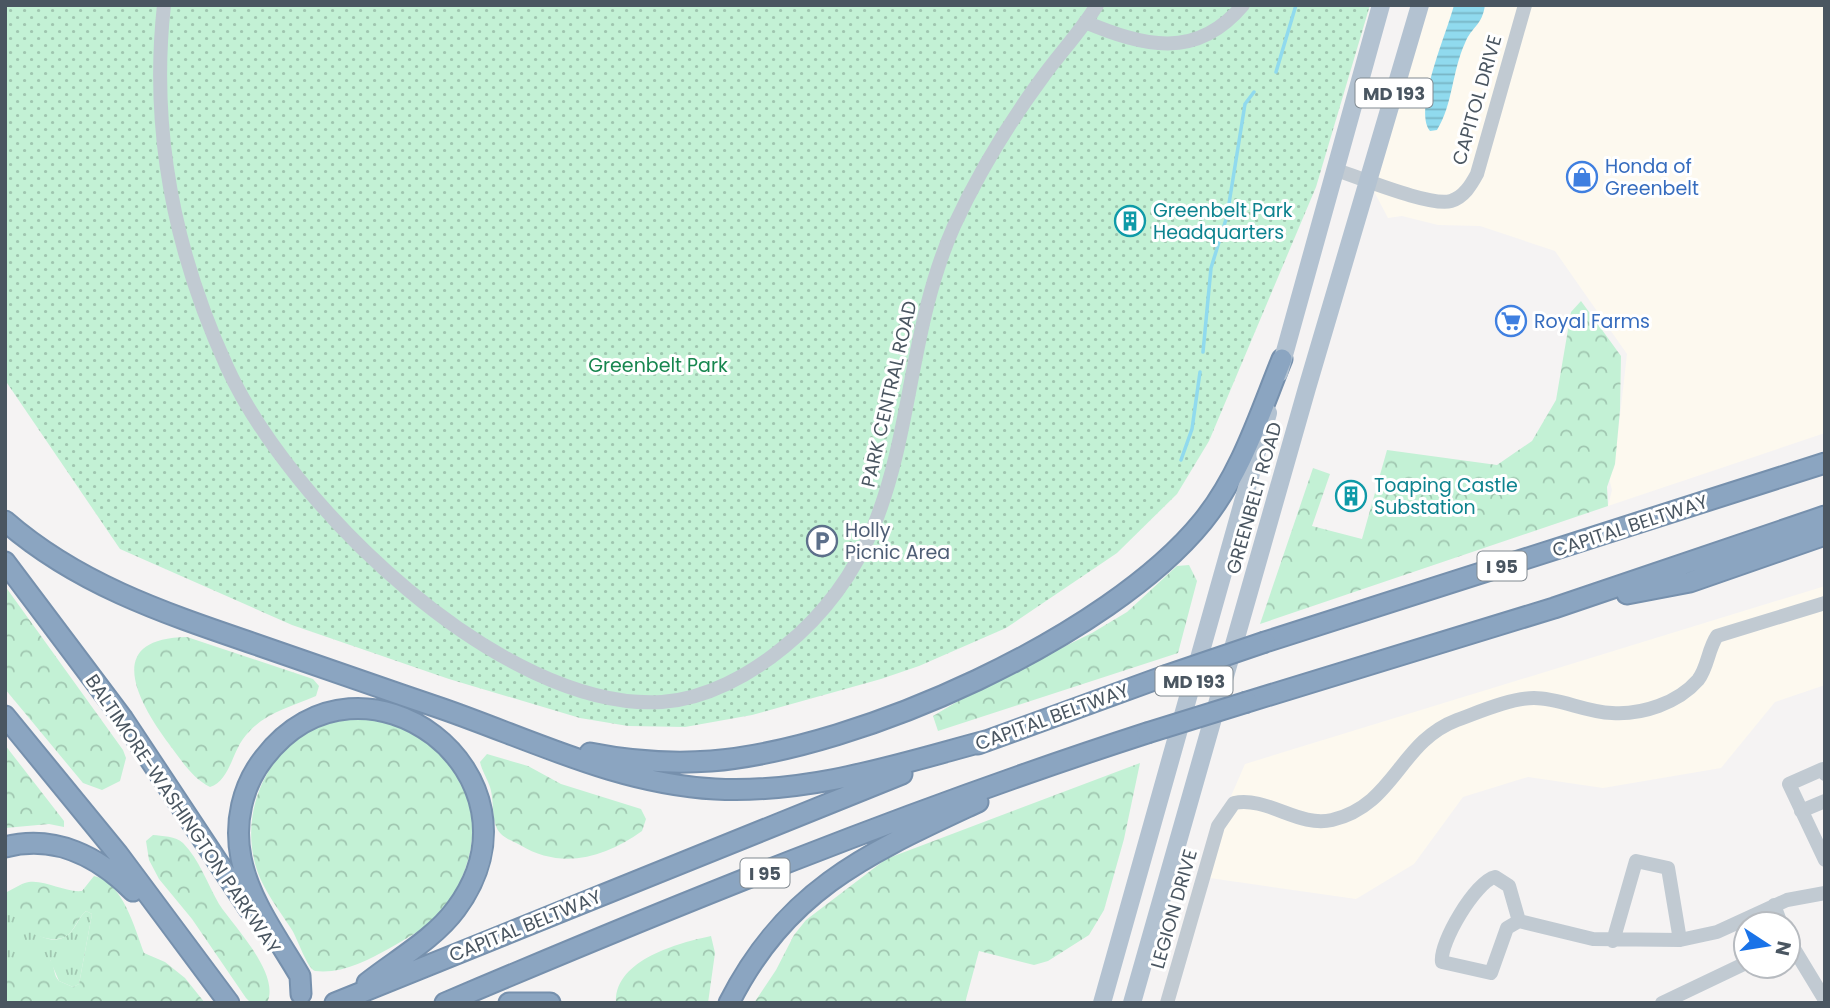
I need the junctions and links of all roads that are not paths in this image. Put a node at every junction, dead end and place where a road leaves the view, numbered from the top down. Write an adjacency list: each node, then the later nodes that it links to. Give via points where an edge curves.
1 (163, 5): 7 (street, PARK CENTRAL ROAD, via 159,105 172,204 199,302 229,373 262,428 350,540 391,578 465,633 544,678 584,693 661,702 700,695 741,677 808,625 848,574 889,490 937,274 954,227 1000,138)
2 (1097, 5): 7 (street, PARK CENTRAL ROAD)
3 (1243, 5): 7 (street, via 1208,34 1169,44 1131,40)
4 (1381, 5): 8 (main road, GREENBELT ROAD / MD 193)
5 (1420, 5): 9 (main road, GREENBELT ROAD / MD 193)
6 (1525, 5): 9 (street, CAPITOL DRIVE, via 1470,187 1444,202)
7 (1085, 22)
8 (1336, 170): 9 (street, CAPITOL DRIVE); 10 (main road, GREENBELT ROAD / MD 193)
9 (1368, 180): 45 (main road, GREENBELT ROAD / MD 193)
10 (1282, 359): 19 (highway, via 1223,493 1203,521 1148,576 1104,608 975,680 835,733 714,760 612,757); 44 (main road, GREENBELT ROAD / MD 193)
11 (1825, 460): 20 (highway, CAPITAL BELTWAY / I 95, bridge, via 1265,642)
12 (1825, 516): 17 (highway, I 95)
13 (5, 521): 19 (highway, via 52,558 129,599)
14 (1825, 535): 17 (highway, via 1690,582)
15 (5, 562): 36 (highway, BALTIMORE-WASHINGTON PARKWAY, via 167,783)
16 (1825, 603): 46 (street, LEGION DRIVE, via 1717,636 1699,678 1656,707 1611,713 1531,698 1455,721 1425,738 1381,795 1358,811 1330,821 1241,802 1228,807 1218,825)
17 (1554, 608): 21 (highway, I 95, bridge)
18 (5, 716): 30 (highway, via 118,854)
19 (498, 729): 20 (highway, via 642,779 746,790 846,778)
20 (989, 740): 37 (highway, CAPITAL BELTWAY / I 95)
21 (1089, 751): 40 (highway, I 95, via 838,843); 43 (highway, via 844,869 768,942)
22 (1825, 774): 24 (street, via 1823,769 1789,784)
23 (1825, 801): 24 (street)
24 (1801, 811): 26 (street)
25 (5, 847): 30 (highway, via 37,845 83,853 118,875)
26 (1825, 860)
27 (1825, 892): 28 (street)
28 (1774, 905): 29 (street); 32 (street, via 1717,932)
29 (1776, 910)
30 (164, 920): 39 (highway)
31 (1519, 921): 31 (street, via 1508,887 1499,878 1488,878 1443,945 1442,962 1491,973 1507,928); 33 (street)
32 (1680, 940): 33 (street); 33 (street, via 1668,868 1636,861)
33 (1613, 941)
34 (1802, 965): 38 (street)
35 (1732, 970): 47 (street)
36 (304, 998): 37 (highway, via 300,976 244,872 238,838 242,802 258,765 286,735 331,713 371,710 411,719 452,749 476,789 483,841 476,873 455,911)
37 (342, 1000)
38 (1825, 1000)
39 (228, 1001)
40 (445, 1003)
41 (509, 1003): 42 (highway)
42 (550, 1003)
43 (729, 1003)
44 (1102, 1003)
45 (1132, 1003)
46 (1167, 1003)
47 (1662, 1003)

